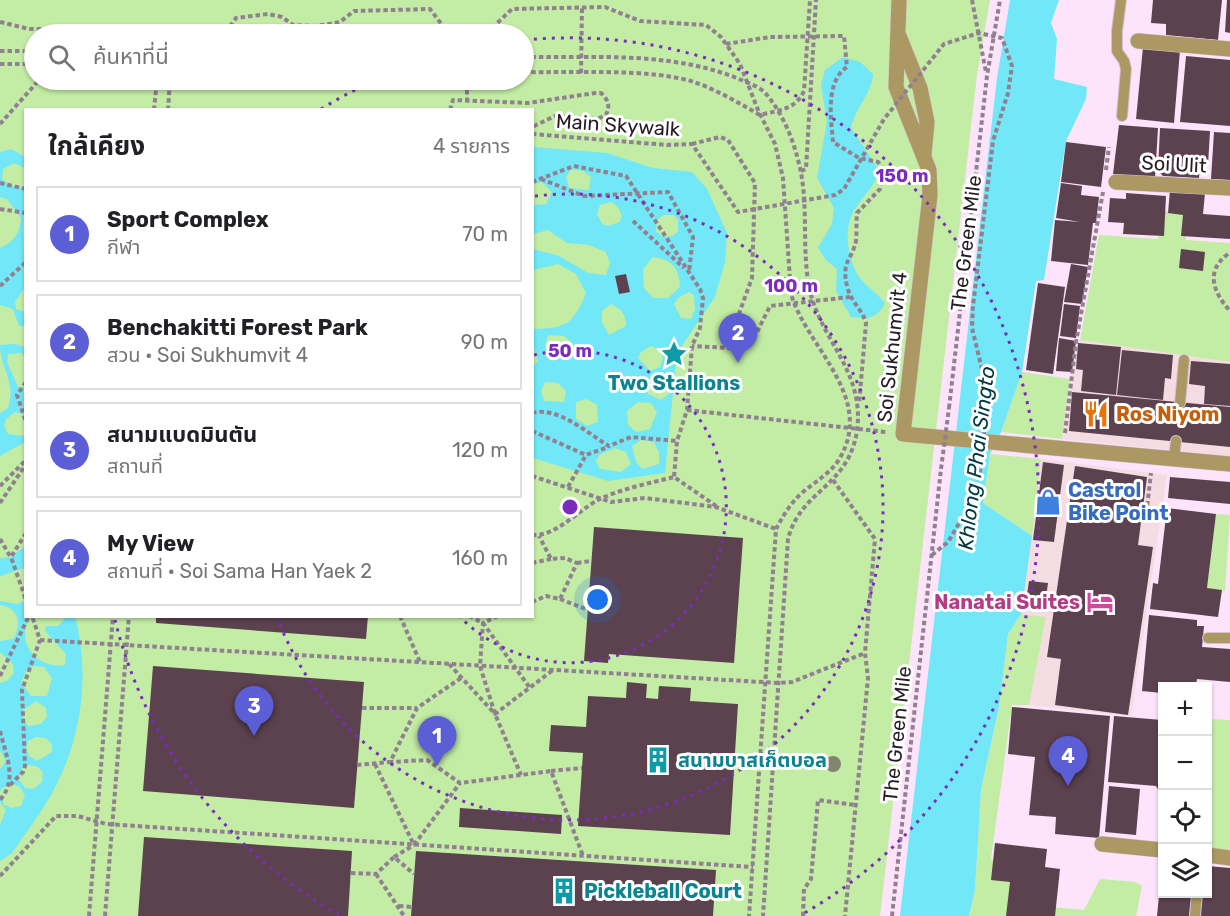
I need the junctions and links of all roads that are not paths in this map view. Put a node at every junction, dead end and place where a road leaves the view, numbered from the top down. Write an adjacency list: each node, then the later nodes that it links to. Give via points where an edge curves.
1 (899, 0): 3 (street, Soi Sukhumvit 4)
2 (1121, 0): 6 (lane, via 1117,51 1126,69)
3 (897, 30): 7 (street, Soi Sukhumvit 4, via 920,88 927,122); 7 (street, Soi Sukhumvit 4, via 896,87)
4 (1138, 41): 5 (street)
5 (1230, 49)
6 (1122, 116)
7 (924, 154): 13 (street, Soi Sukhumvit 4, via 930,195 903,434)
8 (1116, 182): 9 (street, Soi Ulit)
9 (1230, 188)
10 (1184, 360): 11 (lane)
11 (1180, 403)
12 (1176, 441): 13 (lane)
13 (1174, 458): 14 (street, Soi Sukhumvit 4)
14 (1230, 464)
15 (1208, 638): 16 (lane)
16 (1230, 638)
17 (1101, 844): 18 (street)
18 (1158, 850)
19 (1212, 856): 20 (street)
20 (1230, 858)
21 (1197, 898): 22 (lane)
22 (1195, 916)

